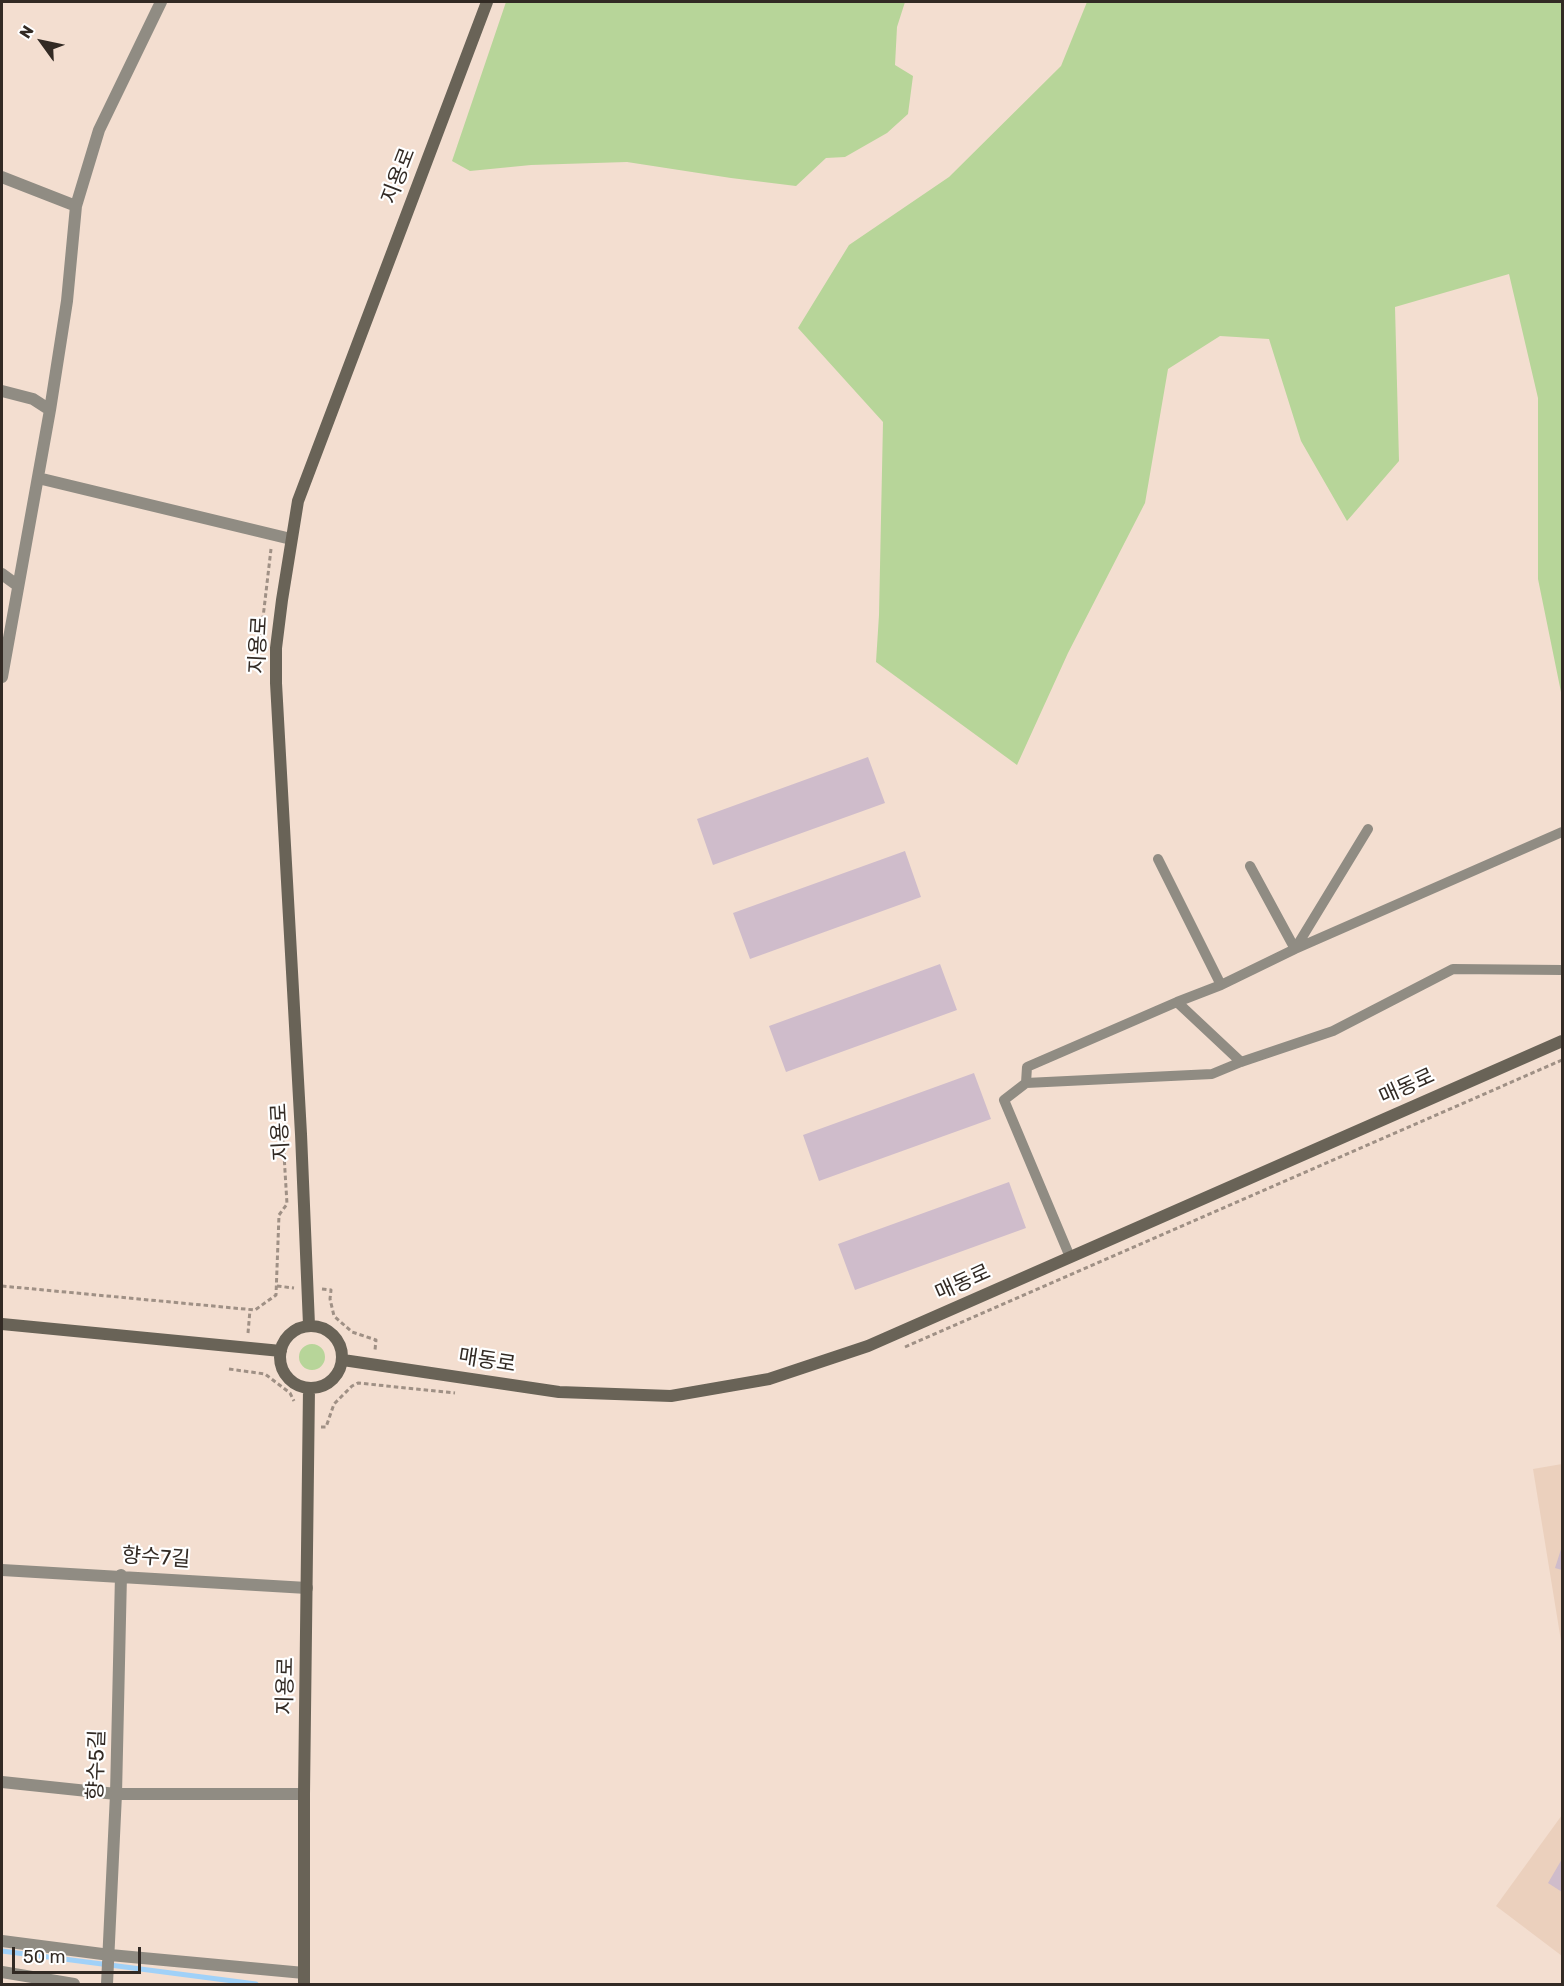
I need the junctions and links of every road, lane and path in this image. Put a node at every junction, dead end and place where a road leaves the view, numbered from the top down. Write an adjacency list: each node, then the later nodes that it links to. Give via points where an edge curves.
1 (161, 2): 4 (street, via 99,130)
2 (487, 2): 8 (street, 지용로, via 298,501)
3 (2, 177): 4 (street)
4 (76, 206): 6 (street, via 67,301)
5 (2, 391): 6 (street, via 33,399)
6 (50, 410): 7 (street)
7 (38, 478): 8 (street); 10 (street)
8 (291, 539): 26 (street, 지용로, via 276,648 276,683)
9 (2, 574): 10 (street)
10 (17, 585): 11 (street)
11 (2, 677)
12 (1368, 829): 16 (lane)
13 (1563, 832): 16 (lane)
14 (1158, 859): 18 (lane)
15 (1250, 866): 16 (lane)
16 (1295, 949): 18 (lane)
17 (1563, 970): 22 (lane, via 1453,969 1333,1031)
18 (1221, 985): 19 (lane)
19 (1177, 1002): 22 (lane); 23 (lane, via 1027,1067)
20 (1563, 1041): 24 (street, 매동로)
21 (1563, 1060): 29 (path)
22 (1241, 1062): 23 (lane, via 1212,1074)
23 (1026, 1083): 24 (lane, via 1005,1100)
24 (1071, 1257): 32 (street, 매동로, via 868,1346 769,1379 671,1396 559,1392)
25 (276, 1286): 26 (path)
26 (308, 1288): 28 (street, 지용로); 32 (path, via 331,1290 334,1316 352,1332 376,1340)
27 (2, 1324): 30 (street)
28 (309, 1325): 30 (street, via 289,1335); 31 (street, via 320,1326 334,1335)
29 (899, 1350)
30 (281, 1351): 35 (street, via 287,1377)
31 (343, 1360): 32 (street, 매동로); 35 (street, via 334,1379)
32 (373, 1363): 34 (path)
33 (230, 1369): 37 (path, via 265,1374 290,1393)
34 (370, 1385): 36 (path); 38 (path, via 352,1386 334,1404 326,1427)
35 (309, 1388): 38 (street, 지용로)
36 (464, 1394)
37 (297, 1407)
38 (309, 1427): 41 (street, 지용로)
39 (2, 1570): 40 (street, 향수7길)
40 (121, 1575): 41 (street, 향수7길); 43 (street, 향수5길)
41 (307, 1588): 44 (street, 지용로)
42 (2, 1782): 43 (street)
43 (116, 1794): 44 (street); 46 (street, 향수5길)
44 (304, 1794): 48 (street, 지용로)
45 (2, 1941): 46 (street)
46 (109, 1958): 48 (street); 49 (street, 향수5길)
47 (2, 1972): 50 (street)
48 (304, 1979)
49 (107, 1983)
50 (74, 1984)

